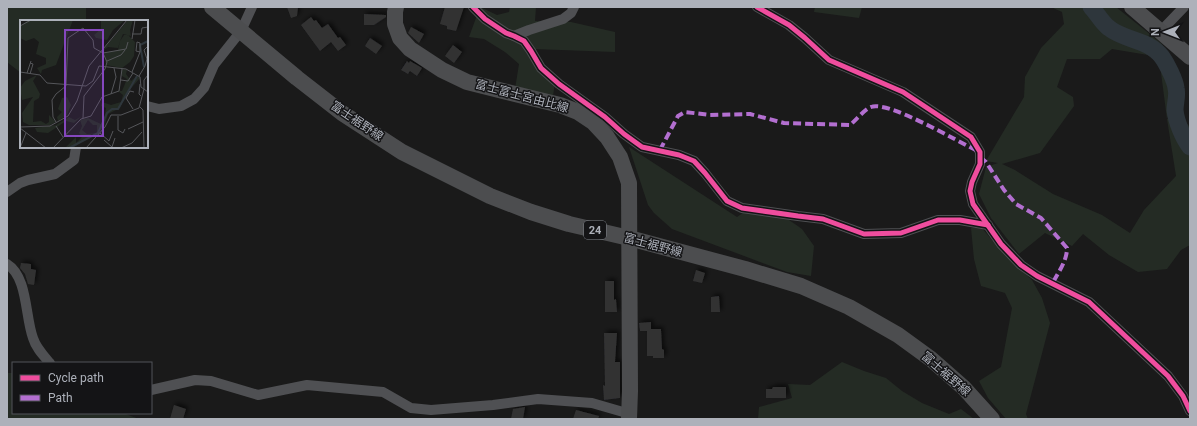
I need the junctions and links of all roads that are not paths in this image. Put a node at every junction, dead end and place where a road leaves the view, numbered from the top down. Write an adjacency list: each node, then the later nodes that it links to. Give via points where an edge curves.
1 (212, 7): 9 (main road, 富士裾野線 / 24)
2 (252, 7): 9 (street)
3 (396, 7): 17 (main road, 富士富士宮由比線, via 395,24 400,38 410,49 442,70 467,82 560,105 578,112 593,122 607,136 620,157 629,183)
4 (472, 7): 11 (street, via 485,19)
5 (574, 7): 11 (street, via 563,19)
6 (757, 7): 16 (street, via 789,25 829,60 903,92 971,137 980,152 980,164 970,191 973,204)
7 (1132, 7): 10 (main road)
8 (1184, 7): 10 (street)
9 (240, 31): 13 (street, via 214,66 204,88 194,99 181,106 160,109); 17 (main road, 富士裾野線 / 24, via 342,113 402,152 490,196 531,212 568,224)
10 (1161, 31): 12 (main road)
11 (514, 36): 16 (street, via 524,41 540,68 624,134 642,147 694,161 727,201 742,208 824,219 864,234 900,233 938,220 960,220)
12 (1190, 57)
13 (148, 106)
14 (76, 148): 15 (street, via 74,160 55,174 28,180)
15 (7, 192)
16 (988, 225): 21 (street, via 1020,265 1089,302 1127,337 1168,376 1183,396)
17 (629, 238): 22 (main road, 富士富士宮由比線); 23 (main road, 富士裾野線 / 24, via 801,286 849,307 898,335 931,359 964,388)
18 (7, 264): 19 (street, via 13,268 21,284 32,337 39,352)
19 (49, 362)
20 (152, 390): 22 (street, via 195,380 211,381 258,395 307,385 383,392 411,408 431,410 538,399 592,403)
21 (1190, 412)
22 (631, 417)
23 (992, 419)

